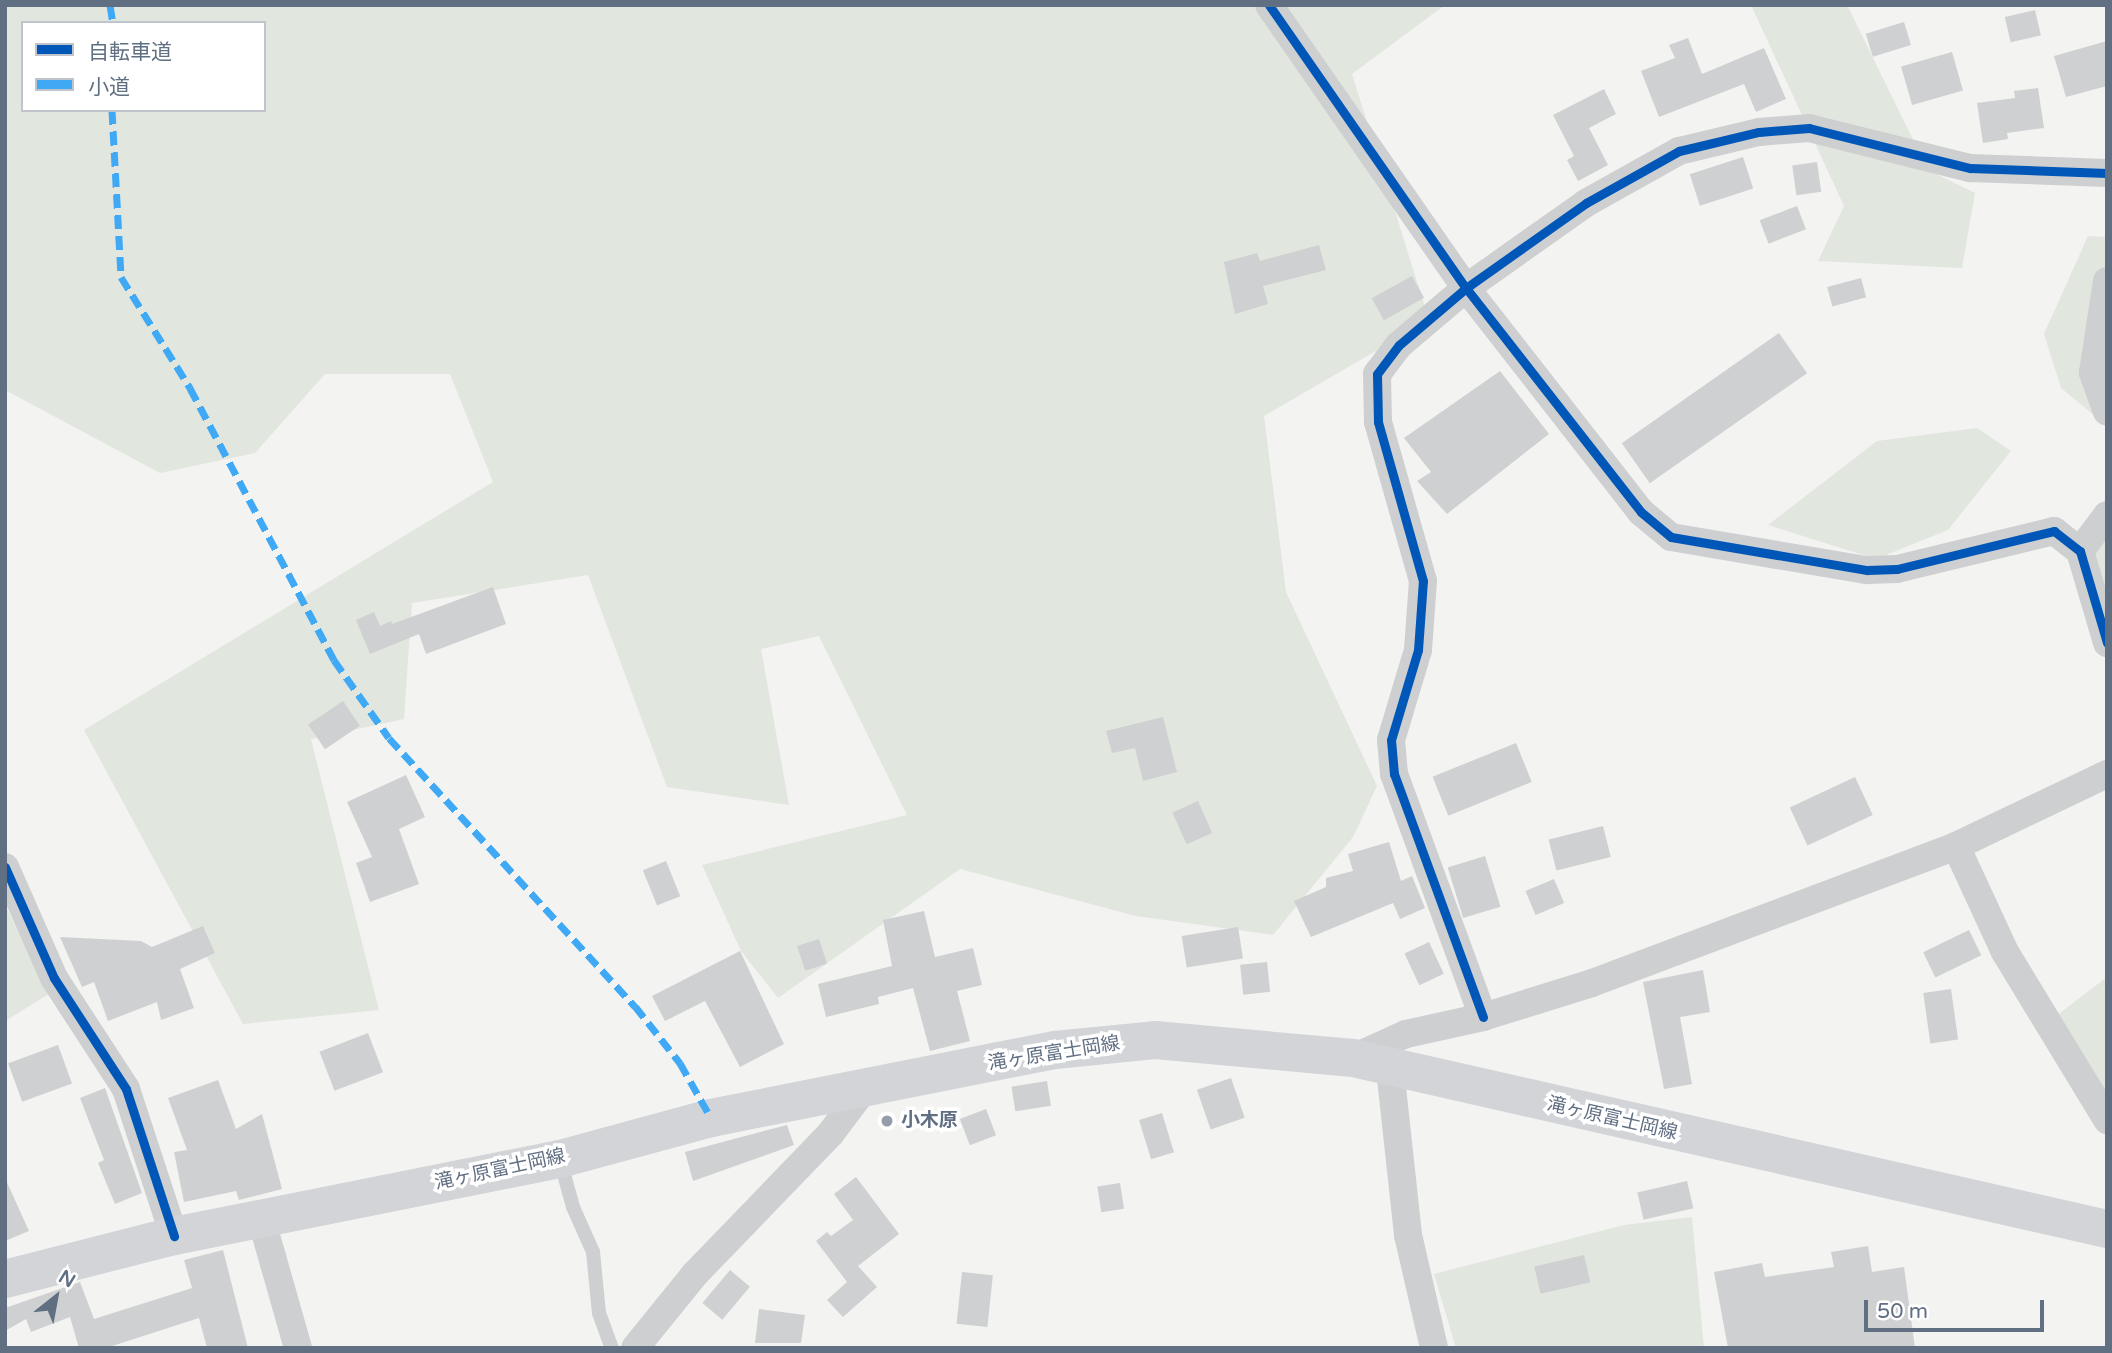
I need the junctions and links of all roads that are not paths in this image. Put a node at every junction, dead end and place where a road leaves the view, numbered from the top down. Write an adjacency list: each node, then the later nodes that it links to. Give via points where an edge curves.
1 (1269, 5): 4 (street)
2 (2107, 173): 4 (street, via 1970,167 1809,128 1759,132 1679,151 1586,203)
3 (2107, 281): 5 (street, via 2092,373)
4 (1466, 288): 7 (street, via 1641,512 1671,537 1867,570 1897,569 2054,531); 12 (street, via 1399,345 1377,374 1378,422 1423,581 1418,650 1391,740 1394,774)
5 (2107, 412)
6 (2107, 515): 7 (street)
7 (2080, 551): 8 (street)
8 (2107, 643)
9 (2107, 774): 10 (street)
10 (1955, 846): 12 (street, via 1592,983); 16 (street, via 2005,952)
11 (5, 867): 20 (street, via 54,978 126,1089)
12 (1483, 1017): 13 (street, via 1406,1034)
13 (1353, 1058): 14 (main road, 滝ヶ原富士岡線); 15 (main road, 滝ヶ原富士岡線, via 1155,1040 1055,1050)
14 (1390, 1069): 19 (main road, 滝ヶ原富士岡線); 25 (street, via 1409,1235)
15 (864, 1089): 17 (main road, 滝ヶ原富士岡線, via 711,1118); 24 (street, via 831,1133 695,1274)
16 (2107, 1120)
17 (559, 1159): 18 (main road, 滝ヶ原富士岡線); 23 (lane, via 593,1252 599,1313)
18 (261, 1218): 20 (main road, 滝ヶ原富士岡線); 22 (street)
19 (2107, 1229)
20 (174, 1236): 21 (main road, 滝ヶ原富士岡線)
21 (5, 1279)
22 (298, 1348)
23 (612, 1348)
24 (635, 1348)
25 (1434, 1348)

